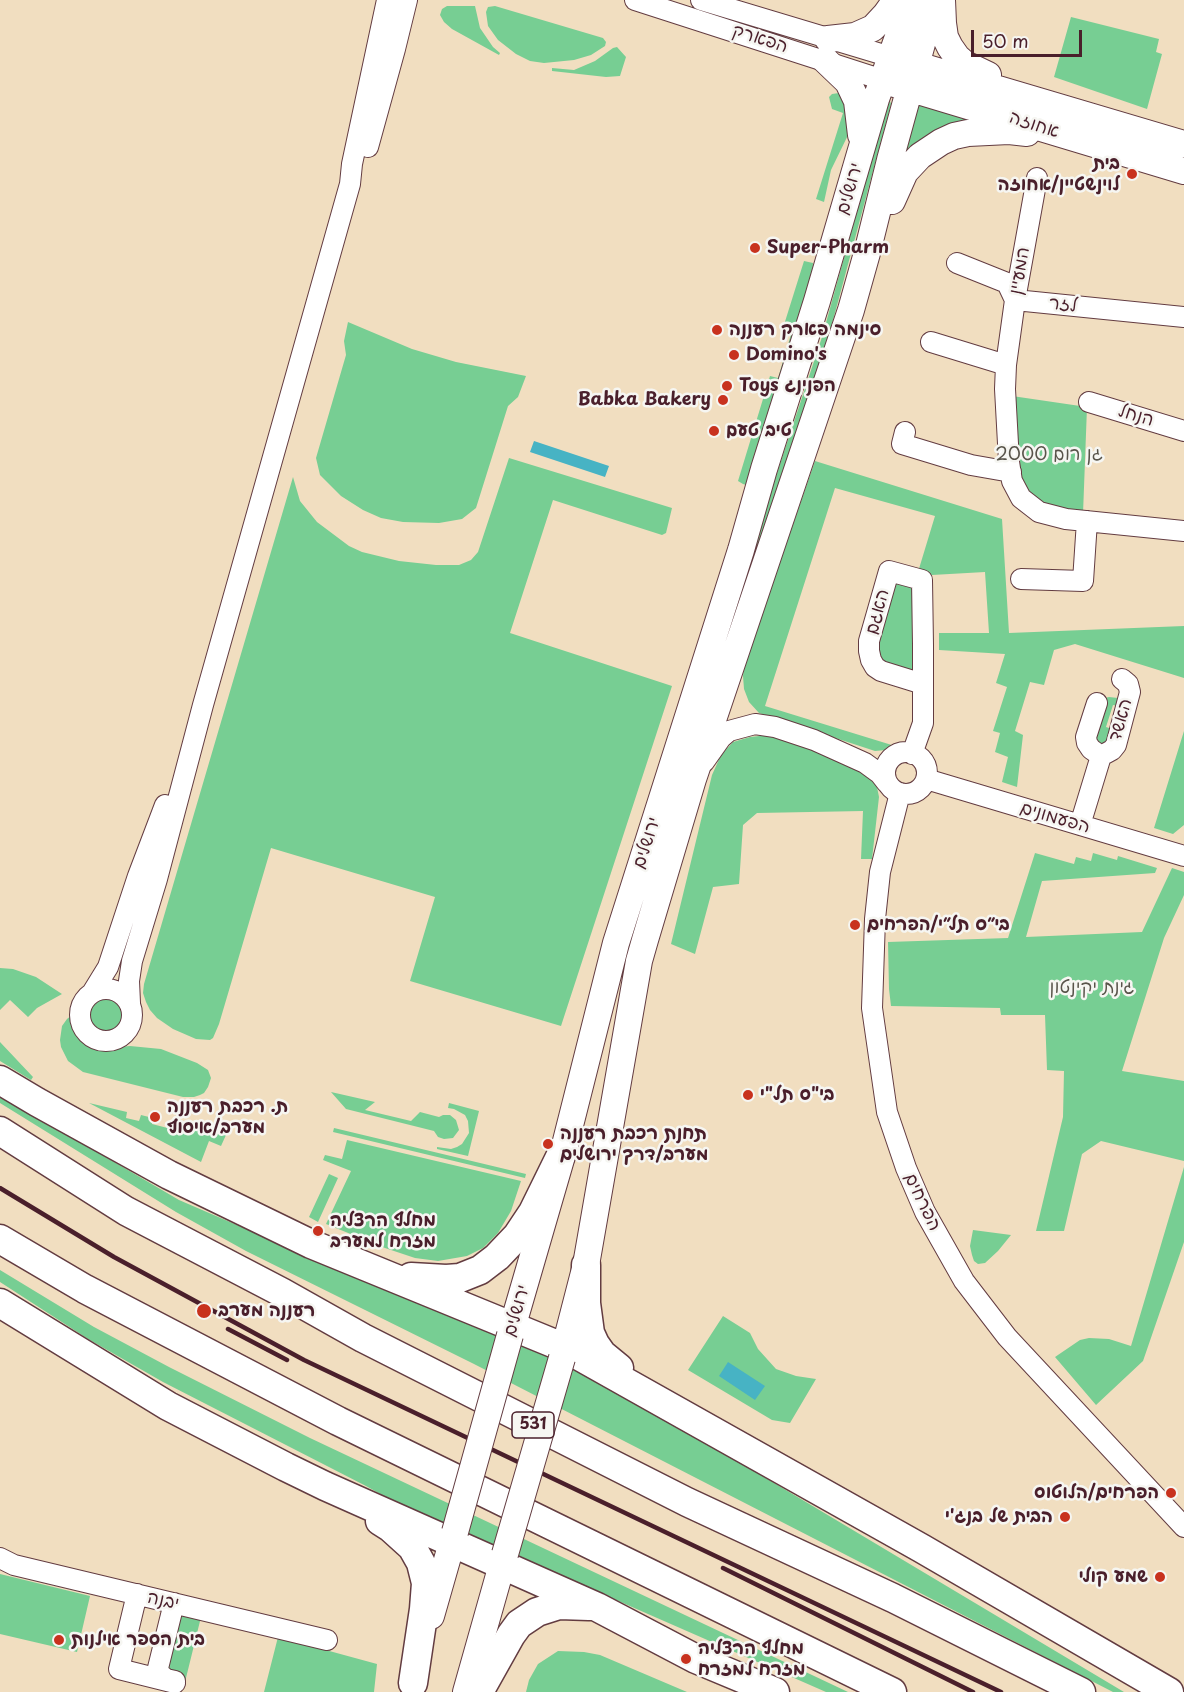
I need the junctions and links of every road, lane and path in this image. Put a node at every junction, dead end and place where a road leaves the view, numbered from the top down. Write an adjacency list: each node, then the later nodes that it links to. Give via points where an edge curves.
1 (407, 0): 10 (street)
2 (416, 0): 10 (street)
3 (635, 0): 11 (street, הפארק)
4 (701, 0): 11 (street, הפארק)
5 (896, 0): 11 (main road, via 873,28)
6 (908, 0): 12 (main road, ירושלים)
7 (934, 0): 13 (main road, ירושלים)
8 (942, 0): 14 (main road, via 945,37 965,64)
9 (385, 4): 20 (street)
10 (395, 50): 20 (street, via 362,166)
11 (827, 50): 12 (street, הפארק); 16 (main road, via 857,101)
12 (887, 69): 13 (main road, אחוזה); 16 (main road, ירושלים)
13 (914, 77): 14 (main road, אחוזה); 17 (main road, אחוזה, via 989,111); 21 (main road, ירושלים)
14 (1106, 121): 15 (main road, אחוזה)
15 (1184, 144)
16 (862, 148): 49 (main road, ירושלים, via 818,302 616,943)
17 (1109, 148): 18 (main road, אחוזה); 21 (main road, via 1009,131 954,136 932,147 905,172)
18 (1184, 171)
19 (1037, 178): 23 (street, המעיין)
20 (350, 184): 37 (street)
21 (867, 253): 40 (main road, ירושלים)
22 (957, 263): 23 (street, via 1007,283)
23 (1015, 300): 24 (street, לזר); 26 (street, המעיין)
24 (1184, 316)
25 (931, 342): 26 (street)
26 (1006, 365): 30 (street, המעיין)
27 (1089, 402): 28 (street, הנחל)
28 (1184, 431)
29 (905, 432): 30 (street, via 902,444 971,465)
30 (1011, 472): 31 (street, המעיין, via 1021,498 1039,512)
31 (1087, 521): 32 (street, המעיין); 33 (street, via 1083,581)
32 (1184, 531)
33 (1021, 579)
34 (1122, 679): 39 (street, האשד, via 1130,692 1125,713 1116,745)
35 (923, 684): 35 (street, האגם, via 922,580 889,571 869,651 880,671); 38 (street, האגם, via 923,723)
36 (1097, 703): 39 (street, האשד, via 1086,737 1091,749)
37 (203, 705): 45 (street, via 108,967); 46 (street, via 132,961)
38 (912, 754): 41 (street, via 923,761); 42 (street, via 903,753 888,762 885,776)
39 (1101, 756): 43 (street, האשד)
40 (693, 779): 42 (street, via 729,731 755,724 814,740 865,763); 51 (main road, ירושלים, via 639,961)
41 (926, 779): 42 (street, via 911,794); 43 (street, הפעמונים)
42 (894, 788): 58 (street, הפרחים, via 875,919 872,1008 886,1112 906,1168 925,1212 964,1281 1007,1337)
43 (1080, 825): 44 (street, הפעמונים)
44 (1184, 856)
45 (92, 993): 46 (street, via 100,989 117,991); 46 (street, via 83,1002 80,1019 83,1028 96,1039 113,1040 127,1031 133,1015)
46 (130, 1003)
47 (0, 1080): 52 (highway, via 169,1175)
48 (0, 1131): 72 (highway, 531, via 126,1211 363,1338 677,1497)
49 (564, 1149): 52 (highway, via 523,1228 480,1270 446,1279); 54 (main road, ירושלים)
50 (0, 1239): 71 (highway, via 85,1289 338,1421)
51 (586, 1265): 55 (main road, ירושלים); 56 (highway, via 586,1303 595,1344)
52 (381, 1274): 54 (highway)
53 (0, 1303): 57 (highway, via 168,1406)
54 (511, 1330): 55 (highway); 59 (main road, ירושלים, bridge)
55 (564, 1353): 56 (highway); 61 (main road, ירושלים, bridge)
56 (655, 1399): 73 (highway)
57 (326, 1486): 59 (highway); 67 (highway, via 391,1528 412,1547 421,1563 426,1583)
58 (1184, 1527)
59 (453, 1537): 61 (highway); 67 (main road, ירושלים)
60 (0, 1558): 62 (street, יבנה, via 14,1565)
61 (503, 1559): 64 (highway); 68 (main road, ירושלים)
62 (137, 1594): 63 (street, יבנה); 66 (street, via 119,1669)
63 (174, 1603): 65 (street, יבנה); 66 (street, via 158,1668)
64 (597, 1607): 69 (highway, via 559,1605 530,1616 511,1635); 70 (highway, via 696,1659)
65 (327, 1640)
66 (175, 1686)
67 (412, 1688)
68 (466, 1692)
69 (479, 1692)
70 (775, 1692)
71 (892, 1692)
72 (1081, 1692)
73 (1169, 1692)

